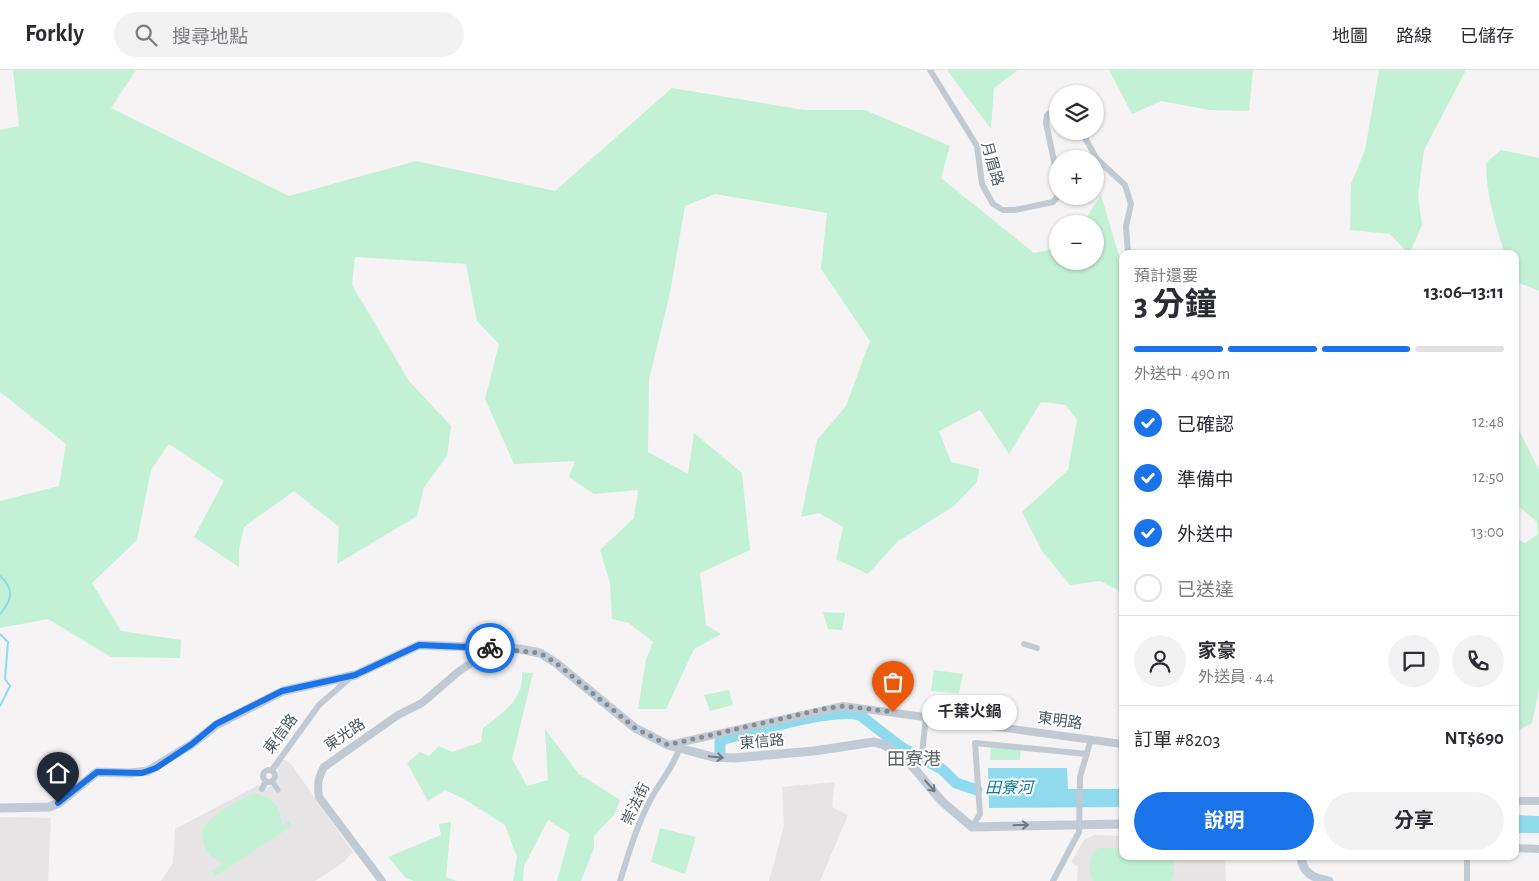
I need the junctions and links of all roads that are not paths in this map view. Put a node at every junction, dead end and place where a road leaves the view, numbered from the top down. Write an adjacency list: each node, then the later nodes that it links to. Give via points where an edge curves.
1 (930, 70): 5 (street, 月眉路, via 977,146 982,184 993,204 1003,210 1015,210)
2 (1049, 114): 3 (street, via 1046,123)
3 (1049, 137)
4 (1086, 140): 6 (street, via 1097,159 1125,185 1131,204 1126,226)
5 (1049, 203)
6 (1128, 250)
7 (1024, 644): 9 (street)
8 (493, 648): 10 (main road, 東信路, via 419,645); 14 (main road, 東信路, via 540,653 635,728 668,745); 31 (street, 東光路, via 422,703 324,767 320,774 319,797)
9 (1037, 648)
10 (355, 675): 17 (street, 東信路, via 319,705); 23 (main road, via 282,691 216,724 192,744 148,771 97,772 49,808)
11 (926, 717): 12 (street, 東明路); 14 (street, 東明路, via 843,706); 16 (street)
12 (1091, 739): 13 (street, 東明路); 15 (street)
13 (1119, 744)
14 (680, 745): 16 (main road, 東信路, one-way to 16, via 713,757 734,758 874,742 894,749); 32 (street, 崇法街, via 675,761 638,824)
15 (1087, 754): 24 (street, via 1080,786); 26 (street, via 975,743 980,814)
16 (918, 767): 26 (main road, 東信路, one-way to 26, via 945,804)
17 (272, 770): 18 (street, via 276,776); 18 (street, via 263,773)
18 (269, 781): 19 (street); 20 (street)
19 (262, 789)
20 (278, 790)
21 (1519, 801): 22 (street)
22 (1539, 801)
23 (0, 808)
24 (1080, 824): 25 (main road); 26 (main road, one-way to 24); 33 (street, via 1079,832)
25 (1119, 824)
26 (972, 827)
27 (1519, 848): 28 (street)
28 (1539, 849)
29 (1301, 860): 34 (main road, via 1308,874)
30 (1467, 860): 35 (street)
31 (382, 881)
32 (620, 881)
33 (1053, 881)
34 (1329, 881)
35 (1467, 881)

